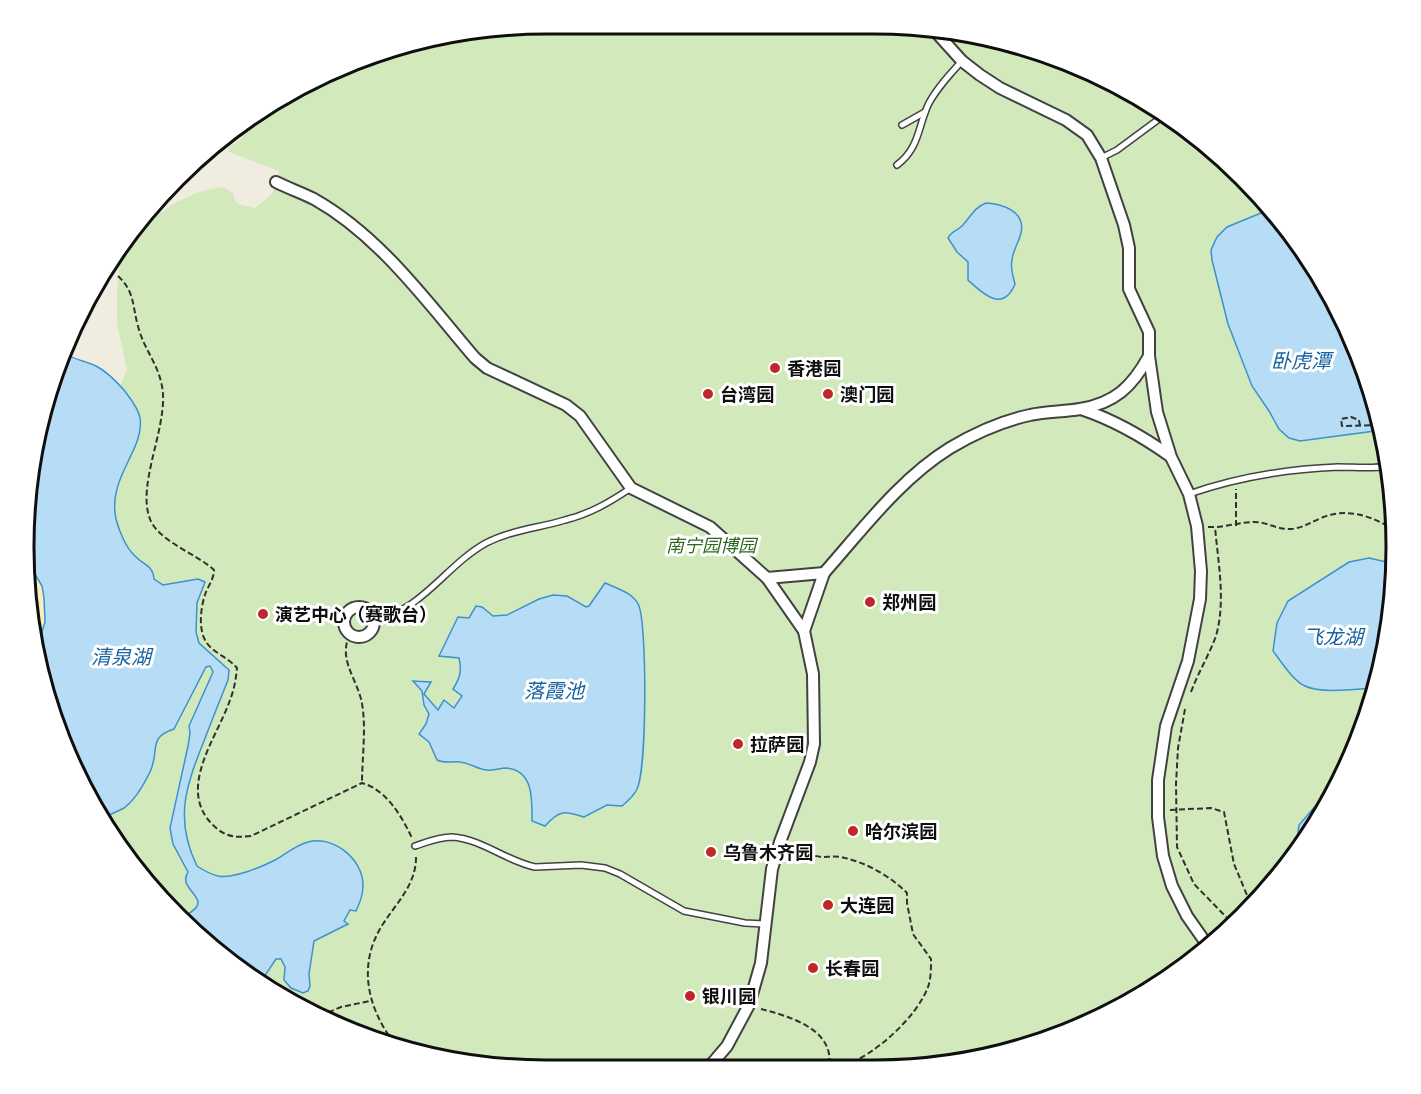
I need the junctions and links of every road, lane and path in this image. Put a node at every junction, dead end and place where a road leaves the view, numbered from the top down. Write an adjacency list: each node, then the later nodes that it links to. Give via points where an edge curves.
1 (942, 39): 2 (street)
2 (962, 61): 3 (lane); 6 (street, via 1000,88 1076,126 1087,135)
3 (925, 112): 5 (lane); 7 (lane, via 911,149)
4 (1157, 120): 6 (lane)
5 (902, 124)
6 (1101, 158): 10 (street, via 1124,225 1129,248 1129,289 1149,332)
7 (897, 165)
8 (276, 182): 17 (street, via 315,200 355,228 388,258 487,368 566,405 580,416)
9 (118, 276): 30 (path, via 133,299 138,326 160,372 163,393 146,498 150,520 161,534 214,570 201,612 203,634 214,650 237,668 230,701 208,747 200,777 198,802 205,818 219,831 235,838 251,836)
10 (1149, 356): 11 (street, via 1124,392); 14 (street, via 1157,412)
11 (1081, 409): 14 (street, via 1143,436); 23 (street, via 1032,414 992,426 950,448 904,483)
12 (1372, 425): 13 (path)
13 (1360, 426): 13 (path, via 1342,426 1341,419 1351,417 1359,420)
14 (1171, 457): 18 (street)
15 (1380, 466): 16 (lane, via 1275,472)
16 (1237, 480): 18 (lane); 21 (path)
17 (631, 488): 24 (street, via 710,527); 25 (lane, via 600,508 486,543 439,578 417,602)
18 (1189, 494): 20 (street)
19 (1386, 525): 21 (path, via 1360,514 1344,513 1290,529 1253,522)
20 (1197, 526): 22 (path); 32 (street, via 1200,599 1188,661 1166,726)
21 (1236, 526): 22 (path)
22 (1215, 527): 28 (path, via 1220,616 1216,636)
23 (824, 573): 24 (street); 26 (street)
24 (767, 578): 26 (street)
25 (374, 620): 27 (street, via 369,634); 27 (street, via 367,608 352,608 344,620)
26 (804, 631): 33 (street, via 813,674 814,744)
27 (350, 634): 30 (path, via 345,654 363,709)
28 (1188, 699)
29 (1185, 709): 31 (path, via 1178,748)
30 (362, 783): 34 (path, via 390,801)
31 (1175, 810): 32 (path); 35 (path, via 1211,808 1224,812 1234,864); 36 (path, via 1177,847 1185,869)
32 (1158, 811): 38 (street, via 1163,856 1172,886)
33 (780, 842): 37 (street, via 772,869); 45 (path, via 820,857 855,861 899,885 907,893 913,934 931,959 929,985 919,1008 876,1048)
34 (415, 846): 37 (lane, via 452,837 482,844 535,867 596,866 620,874 684,911); 39 (path, via 417,858 409,888 381,926 370,951)
35 (1248, 897)
36 (1227, 918)
37 (765, 924): 40 (street)
38 (1203, 939)
39 (370, 1001): 41 (path); 42 (path)
40 (750, 1005): 43 (street, via 728,1046); 44 (path, via 812,1028 823,1041)
41 (331, 1011)
42 (387, 1034)
43 (715, 1060)
44 (830, 1060)
45 (857, 1060)

